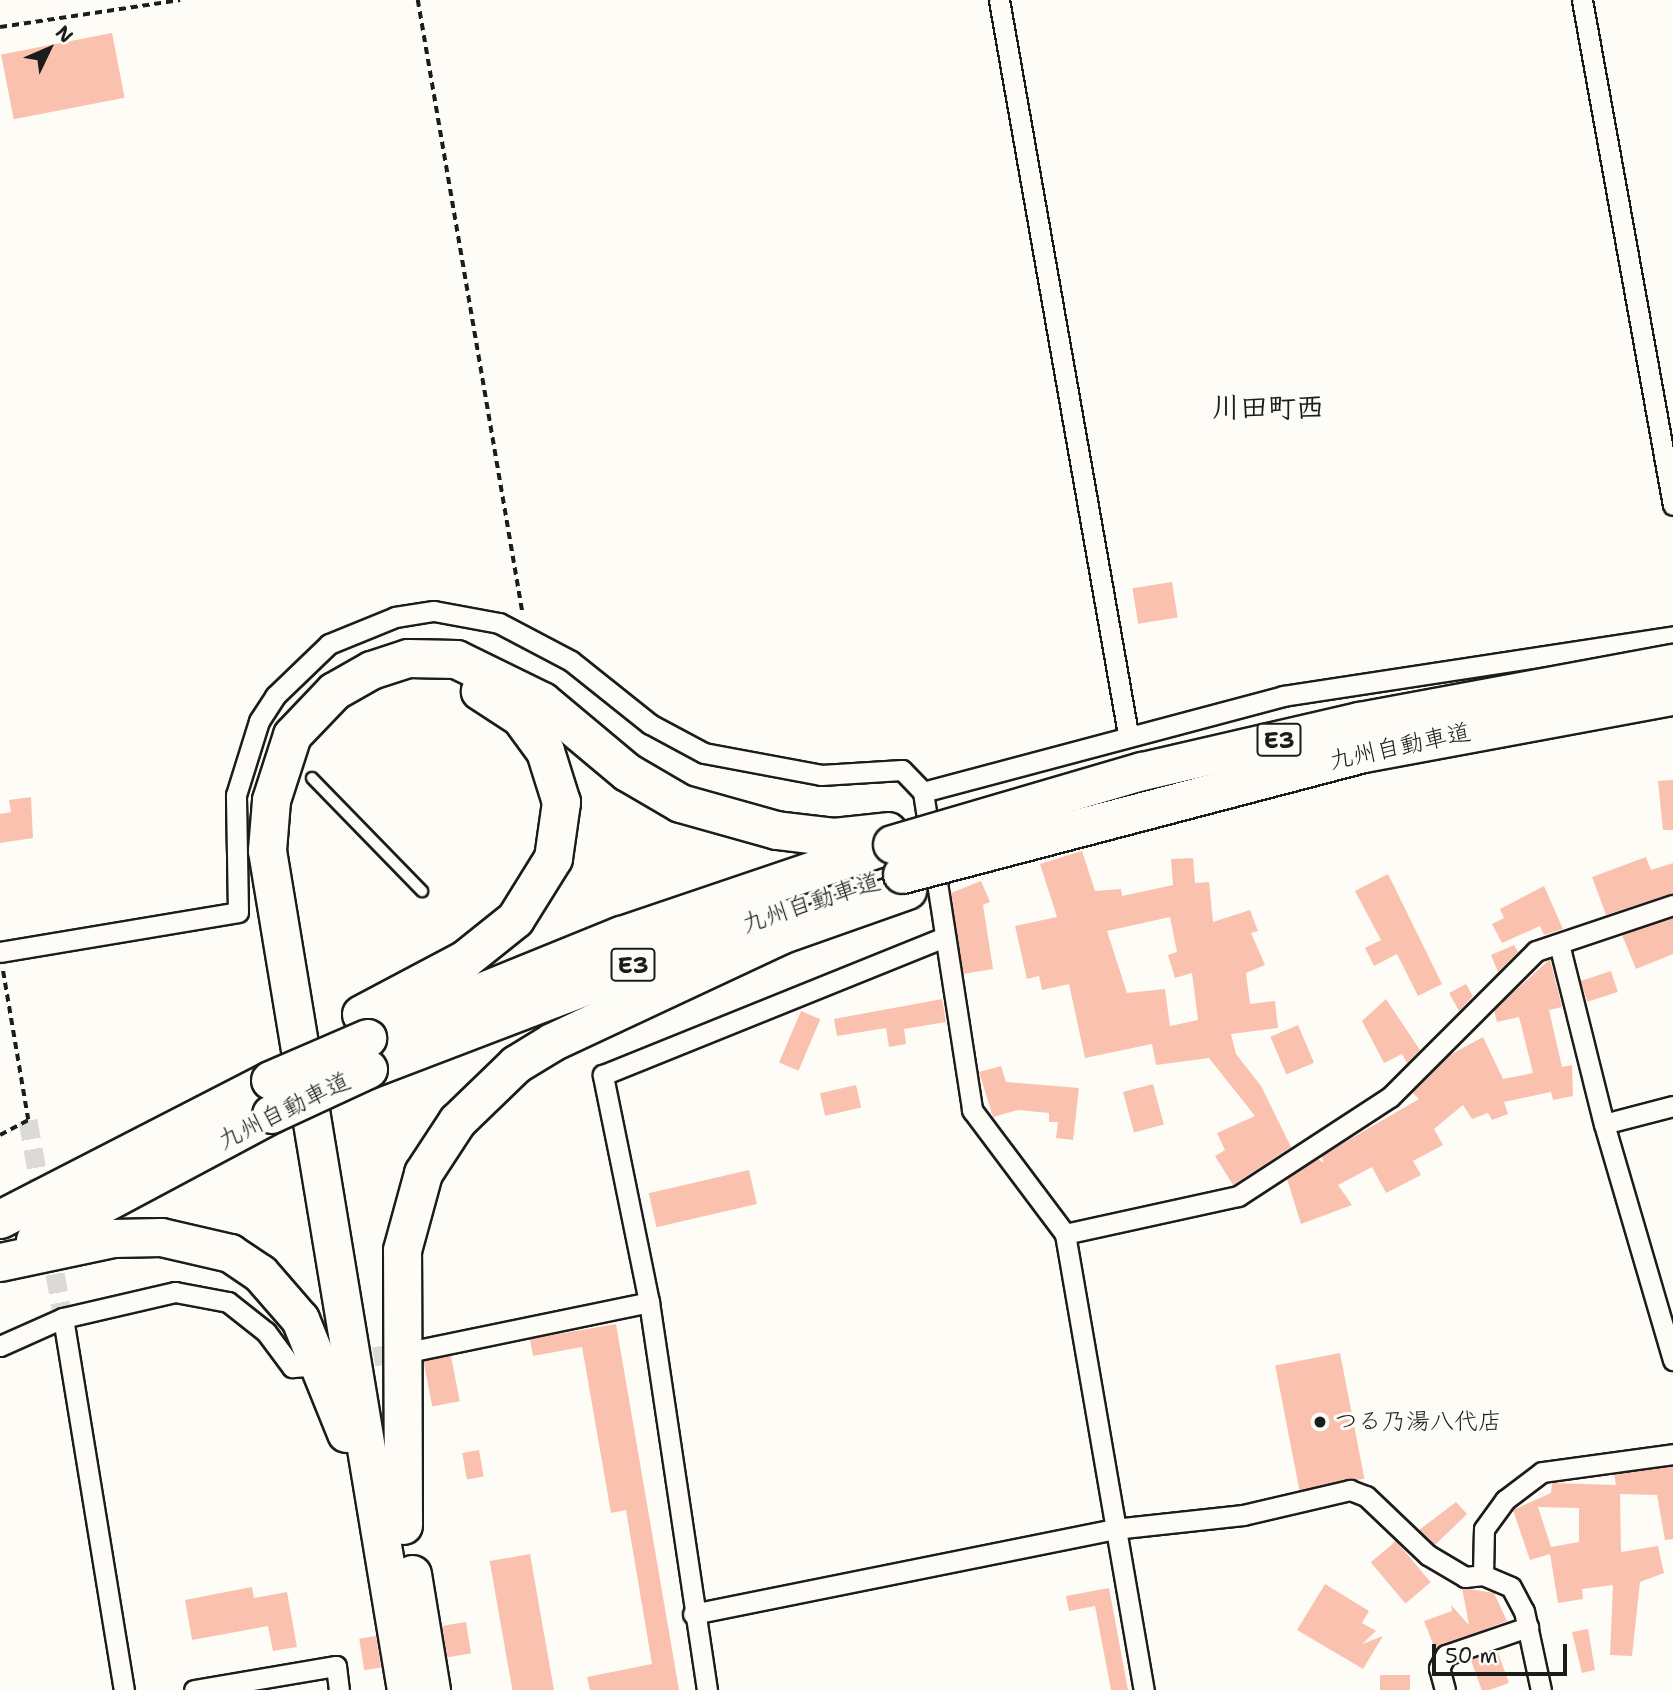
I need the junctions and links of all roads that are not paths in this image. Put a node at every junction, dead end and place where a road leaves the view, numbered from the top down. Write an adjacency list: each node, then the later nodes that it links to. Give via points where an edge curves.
1 (999, 0): 7 (street)
2 (1582, 0): 3 (street)
3 (1673, 505)
4 (1673, 636): 7 (street, via 1283,696)
5 (1673, 663): 10 (highway, 九州自動車道 / E3, bridge, via 1359,721 1014,806)
6 (1673, 696): 10 (highway, 九州自動車道 / E3, bridge, via 1364,753 1154,805)
7 (1128, 734): 9 (street)
8 (312, 778): 11 (lane)
9 (923, 792): 13 (street); 15 (street, via 889,767 821,775 704,753 650,724 571,661 523,634 434,611 352,631 309,659 263,726 236,795 238,912)
10 (897, 860): 16 (highway, 九州自動車道 / E3, via 621,935); 31 (highway, via 780,935 552,1042 516,1065 457,1121 424,1173 402,1250); 31 (highway, via 834,837 776,830 680,803 627,772 542,701 456,659 408,658 371,670 334,691 292,735 271,800 267,850)
11 (422, 891)
12 (1673, 905): 14 (street)
13 (945, 937): 21 (street, via 972,1110); 23 (street, via 603,1075)
14 (1560, 948): 19 (street); 21 (street, via 1536,951 1501,981 1390,1097 1238,1196)
15 (0, 952)
16 (365, 1040): 17 (highway, 九州自動車道 / E3, bridge); 31 (highway, via 515,919 553,858 561,802 545,751 520,717 456,680 389,683 332,718 308,752 292,803 291,878)
17 (271, 1083): 20 (highway, 九州自動車道 / E3); 22 (highway, 九州自動車道 / E3)
18 (1673, 1106): 19 (street)
19 (1604, 1124): 27 (street)
20 (0, 1219)
21 (1065, 1234): 30 (street)
22 (0, 1260): 31 (highway, via 91,1241 161,1237 230,1254 260,1273 300,1319)
23 (649, 1302): 26 (street); 33 (street)
24 (63, 1318): 25 (street); 28 (street, via 175,1292 228,1302 266,1332 292,1367); 35 (street)
25 (0, 1346)
26 (418, 1350)
27 (1673, 1360)
28 (309, 1366)
29 (1673, 1454): 32 (street, via 1542,1472 1505,1500 1484,1529)
30 (1114, 1529): 32 (street, via 1243,1515 1350,1490 1366,1496 1428,1555 1465,1577); 33 (street); 41 (street)
31 (393, 1538): 38 (highway); 39 (highway)
32 (1483, 1574): 34 (street, via 1511,1587)
33 (693, 1614): 40 (street)
34 (1528, 1627): 42 (street, via 1446,1656 1439,1668); 43 (street)
35 (124, 1690)
36 (194, 1690): 37 (street, via 336,1666)
37 (339, 1690)
38 (405, 1690)
39 (431, 1690)
40 (707, 1690)
41 (1144, 1690)
42 (1446, 1690)
43 (1541, 1690)

